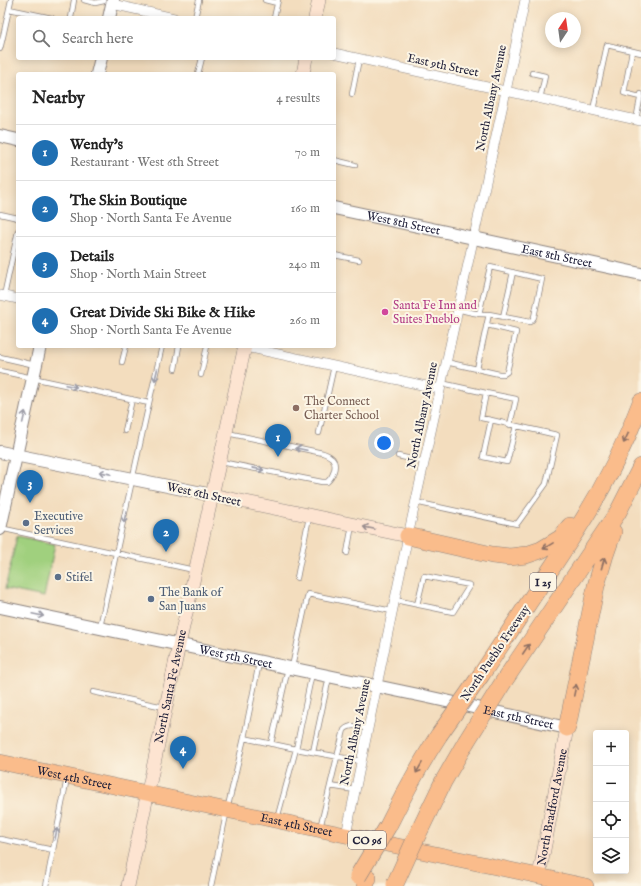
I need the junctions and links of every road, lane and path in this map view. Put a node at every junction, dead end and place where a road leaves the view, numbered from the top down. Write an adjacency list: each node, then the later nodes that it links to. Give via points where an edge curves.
1 (11, 0): 10 (lane)
2 (74, 0): 12 (lane)
3 (84, 0): 8 (lane, via 95,3)
4 (199, 0): 15 (lane)
5 (265, 0): 9 (lane)
6 (319, 0): 17 (main road)
7 (524, 0): 31 (street, North Albany Avenue)
8 (108, 1): 13 (street); 14 (street)
9 (278, 1): 16 (lane)
10 (9, 9): 11 (lane); 18 (lane)
11 (42, 16)
12 (71, 16)
13 (109, 16)
14 (166, 16)
15 (195, 16)
16 (274, 16)
17 (315, 16)
18 (1, 41): 19 (lane)
19 (0, 49)
20 (632, 51): 22 (lane); 33 (lane, via 624,93); 35 (lane, via 607,46)
21 (336, 53): 23 (street, East 9th Street)
22 (641, 53)
23 (359, 59): 31 (street, East 9th Street); 32 (lane)
24 (100, 60): 27 (street)
25 (202, 60): 28 (lane)
26 (306, 60): 29 (main road)
27 (97, 72)
28 (198, 72)
29 (303, 72)
30 (532, 73): 34 (lane, via 545,76)
31 (506, 91): 34 (street, East 9th Street); 44 (street, North Albany Avenue)
32 (352, 94)
33 (641, 96): 36 (lane)
34 (540, 99): 35 (street, East 9th Street)
35 (593, 110): 36 (street, East 9th Street)
36 (639, 120)
37 (0, 136): 38 (street)
38 (16, 140)
39 (336, 160): 40 (lane)
40 (355, 165)
41 (336, 208): 44 (street, West 8th Street)
42 (0, 214): 43 (lane)
43 (16, 218)
44 (473, 238): 49 (street, East 8th Street); 52 (street, North Albany Avenue)
45 (16, 239): 50 (lane)
46 (336, 255): 47 (lane)
47 (360, 260)
48 (513, 272): 53 (lane, via 490,266); 55 (lane); 55 (lane, via 542,279 530,322)
49 (641, 274)
50 (2, 296): 51 (street)
51 (16, 299)
52 (457, 309): 53 (lane); 66 (street, North Albany Avenue)
53 (479, 314): 54 (lane)
54 (490, 314): 55 (lane); 56 (lane)
55 (503, 317)
56 (487, 325): 70 (lane); 70 (lane, via 516,332 507,372 499,374)
57 (39, 348): 67 (street)
58 (126, 348): 65 (lane)
59 (162, 348): 78 (lane, one-way to 78)
60 (179, 348): 69 (lane)
61 (208, 348): 72 (lane)
62 (243, 348): 82 (main road, North Santa Fe Avenue)
63 (252, 348): 68 (street)
64 (0, 357): 67 (lane)
65 (122, 362)
66 (446, 362): 70 (lane); 74 (street, North Albany Avenue)
67 (35, 365): 73 (street)
68 (334, 366): 74 (street); 83 (lane)
69 (175, 368)
70 (477, 369)
71 (0, 371): 73 (lane)
72 (201, 375)
73 (32, 378): 76 (lane, one-way to 76); 85 (street, one-way to 73)
74 (440, 386): 75 (lane); 88 (street, North Albany Avenue)
75 (486, 393): 79 (lane, via 481,418); 80 (lane, via 516,399)
76 (132, 399): 78 (lane); 81 (lane)
77 (641, 402): 91 (highway, North Pueblo Freeway / I 25, one-way to 91)
78 (149, 403): 90 (lane)
79 (491, 420): 80 (lane); 80 (lane, via 483,457 507,462)
80 (513, 425): 93 (lane, via 557,435 546,484 517,524)
81 (125, 431)
82 (226, 433): 87 (main road, North Santa Fe Avenue); 87 (lane, one-way to 82, via 322,482 330,479 334,468 332,458 323,453)
83 (320, 433)
84 (0, 452): 85 (street, West 6th Street)
85 (15, 455): 90 (street, West 6th Street, one-way to 85); 97 (street)
86 (398, 456): 88 (lane)
87 (220, 461): 92 (main road, North Santa Fe Avenue)
88 (424, 462): 93 (street, North Albany Avenue)
89 (641, 467): 94 (highway, North Pueblo Freeway / I 25)
90 (133, 479): 92 (street, West 6th Street); 99 (lane, one-way to 99)
91 (602, 488): 98 (highway, one-way to 98, via 561,538 541,550 526,555 492,555); 136 (highway, North Pueblo Freeway / I 25, one-way to 136, bridge, via 576,532 439,735 399,804)
92 (212, 495): 95 (main road, West 6th Street); 101 (main road, North Santa Fe Avenue)
93 (415, 502): 98 (street, North Albany Avenue)
94 (618, 512): 116 (highway, one-way to 94, via 596,586); 137 (highway, North Pueblo Freeway / I 25, one-way to 94, bridge, via 443,782 466,742)
95 (309, 516): 96 (main road, West 6th Street); 102 (lane)
96 (352, 525): 98 (main road, West 6th Street, one-way to 96); 100 (lane)
97 (0, 528): 99 (lane)
98 (408, 536): 103 (street, North Albany Avenue)
99 (117, 553): 101 (lane); 107 (lane)
100 (347, 553)
101 (196, 570): 108 (main road, North Santa Fe Avenue)
102 (297, 578)
103 (395, 600): 104 (lane); 106 (street, North Albany Avenue)
104 (417, 605): 104 (lane, via 453,612 470,585 424,576)
105 (0, 607): 107 (street, West 5th Street, one-way to 107)
106 (392, 611): 110 (lane, via 308,594); 113 (street, North Albany Avenue)
107 (100, 628): 108 (street, West 5th Street)
108 (179, 645): 109 (street, West 5th Street); 115 (main road, North Santa Fe Avenue)
109 (259, 662): 110 (street, West 5th Street); 118 (lane)
110 (290, 668): 111 (street, West 5th Street); 119 (lane)
111 (312, 673): 112 (street, West 5th Street); 120 (lane)
112 (329, 677): 113 (street, West 5th Street); 121 (lane)
113 (377, 687): 116 (street, East 5th Street); 117 (street, North Albany Avenue)
114 (93, 692): 115 (lane)
115 (166, 708): 128 (main road, North Santa Fe Avenue)
116 (567, 728): 135 (main road, North Bradford Avenue)
117 (368, 729): 122 (lane, via 347,727); 123 (street, North Albany Avenue)
118 (244, 738): 119 (lane); 129 (lane)
119 (271, 744): 120 (lane)
120 (296, 749): 121 (lane); 130 (lane)
121 (313, 752): 122 (lane)
122 (337, 757): 123 (lane); 126 (lane)
123 (361, 761): 127 (street, North Albany Avenue)
124 (0, 762): 125 (main road, West 4th Street / CO 96)
125 (68, 776): 128 (main road, West 4th Street / CO 96); 134 (lane, one-way to 125)
126 (330, 786): 127 (lane); 131 (lane)
127 (355, 790): 132 (street, North Albany Avenue)
128 (148, 793): 129 (main road, East 4th Street / CO 96); 139 (main road, North Santa Fe Avenue)
129 (227, 810): 130 (main road, East 4th Street / CO 96); 140 (lane)
130 (277, 821): 131 (main road, East 4th Street / CO 96)
131 (320, 829): 132 (main road, East 4th Street / CO 96)
132 (346, 835): 135 (main road, East 4th Street / CO 96)
133 (0, 839): 134 (lane)
134 (53, 850): 138 (lane)
135 (538, 881): 141 (main road, East 4th Street / CO 96)
136 (361, 882)
137 (394, 885)
138 (46, 886)
139 (128, 886)
140 (211, 886)
141 (586, 886)

